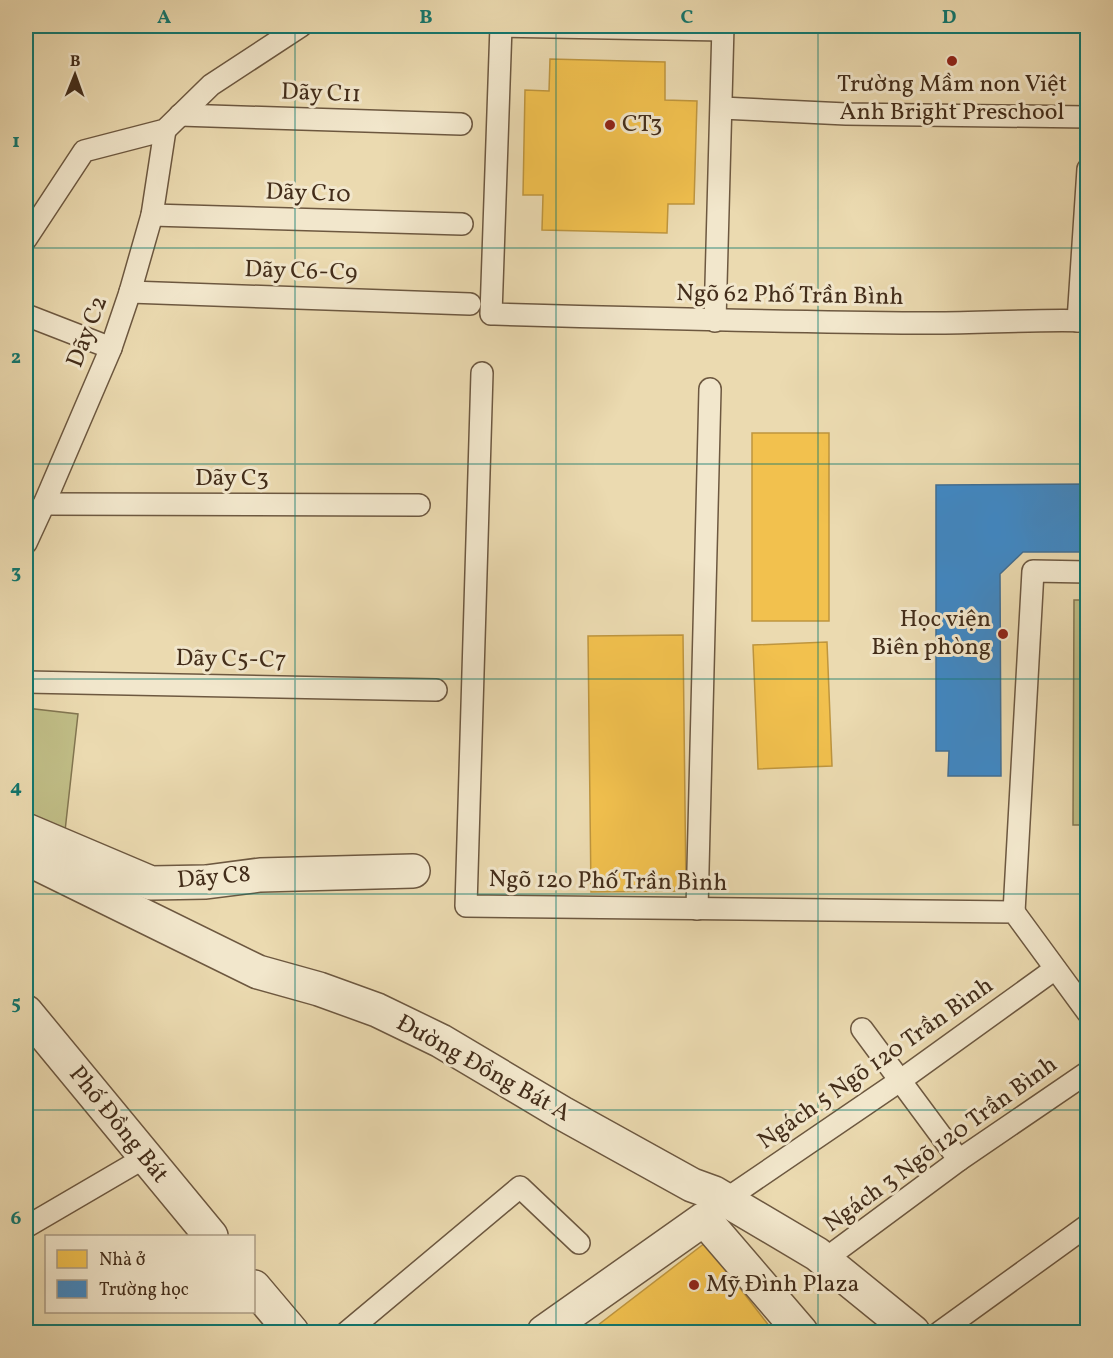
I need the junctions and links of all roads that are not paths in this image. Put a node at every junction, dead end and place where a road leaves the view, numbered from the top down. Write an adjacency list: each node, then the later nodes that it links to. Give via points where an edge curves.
1 (301, 26): 6 (lane, via 211,85)
2 (501, 26): 3 (lane); 15 (lane, Ngõ 62 Phố Trần Bình, via 491,314)
3 (723, 28): 4 (lane)
4 (722, 108): 5 (lane); 15 (lane)
5 (1088, 117)
6 (173, 122): 7 (lane, Dãy C11); 9 (lane, Dãy C2); 11 (lane, via 84,151)
7 (461, 124)
8 (1088, 169): 16 (lane)
9 (152, 215): 10 (lane, Dãy C10); 12 (lane, Dãy C2)
10 (462, 224)
11 (26, 239)
12 (130, 292): 13 (lane, Dãy C6-C9); 17 (lane, Dãy C2)
13 (470, 303)
14 (26, 315): 17 (lane)
15 (715, 321): 16 (lane, Ngõ 62 Phố Trần Bình)
16 (1083, 321)
17 (111, 348): 20 (lane, Dãy C2)
18 (482, 372): 29 (lane, Ngõ 120 Phố Trần Bình, via 466,906)
19 (710, 389): 29 (lane)
20 (44, 504): 21 (lane, Dãy C3); 22 (lane, Dãy C2)
21 (419, 505)
22 (26, 543)
23 (1088, 572): 30 (lane, via 1033,571)
24 (26, 682): 25 (lane, Dãy C5-C7)
25 (436, 690)
26 (26, 830): 28 (street, Dãy C8, via 151,883 206,882 260,874)
27 (26, 858): 39 (street, Đường Đồng Bát A, via 258,972 377,1010 441,1041 562,1113)
28 (413, 871)
29 (697, 909): 30 (lane, Ngõ 120 Phố Trần Bình)
30 (1014, 912): 31 (lane)
31 (1055, 969): 33 (lane); 36 (lane, Ngách 5 Ngõ 120 Trần Bình)
32 (26, 1012): 37 (street, Phố Đồng Bát)
33 (1088, 1013)
34 (862, 1029): 36 (lane)
35 (1088, 1072): 38 (lane, Ngách 3 Ngõ 120 Trần Bình)
36 (901, 1080): 38 (lane); 39 (lane, Ngách 5 Ngõ 120 Trần Bình)
37 (144, 1158): 41 (lane); 42 (street, Phố Đồng Bát)
38 (959, 1160): 44 (lane, Ngách 3 Ngõ 120 Trần Bình)
39 (725, 1200): 44 (street, Đường Đồng Bát A)
40 (1088, 1225): 51 (lane)
41 (26, 1227)
42 (210, 1235)
43 (579, 1242): 47 (lane, via 520,1187)
44 (824, 1260): 50 (street, Đường Đồng Bát A)
45 (255, 1288): 46 (street)
46 (292, 1332)
47 (347, 1332)
48 (544, 1332): 49 (street, via 704,1219)
49 (801, 1332)
50 (913, 1332)
51 (940, 1332)

